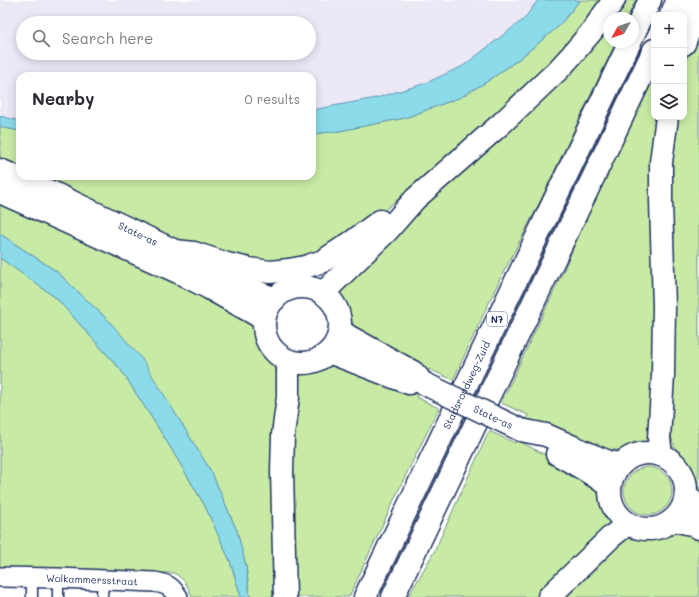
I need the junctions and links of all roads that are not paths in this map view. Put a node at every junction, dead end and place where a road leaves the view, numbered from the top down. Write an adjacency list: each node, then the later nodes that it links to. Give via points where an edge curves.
1 (614, 0): 15 (main road, via 592,31 559,69)
2 (650, 0): 6 (main road)
3 (678, 0): 5 (main road)
4 (699, 3): 7 (main road)
5 (672, 12)
6 (639, 23)
7 (687, 36)
8 (627, 48): 40 (main road, Stadsrondweg-Zuid / N7)
9 (651, 56): 41 (main road, N7)
10 (668, 120): 25 (main road, via 661,162 664,307 659,438)
11 (0, 170): 12 (main road, State-as)
12 (16, 177)
13 (23, 180): 16 (main road, State-as)
14 (0, 192): 19 (main road, State-as, via 178,272)
15 (415, 199): 16 (main road, via 323,261 289,270 270,272 249,269 194,252); 17 (main road, via 388,230)
16 (176, 251): 18 (main road, State-as, via 194,263)
17 (323, 293): 18 (main road, via 311,288 298,288 282,293); 20 (main road, via 338,313)
18 (275, 299): 19 (main road)
19 (264, 321): 22 (main road, via 268,341 273,350)
20 (340, 330): 21 (main road, via 335,346); 23 (main road, State-as, via 413,372)
21 (329, 352): 22 (main road, via 315,362); 23 (main road, State-as, via 409,383)
22 (289, 361): 39 (main road, via 282,471)
23 (423, 383): 24 (main road, State-as, bridge)
24 (521, 430): 26 (main road, State-as, via 546,435 609,462); 27 (main road, State-as, via 541,446 581,467)
25 (661, 455): 26 (main road, via 642,453); 28 (main road, via 678,466)
26 (621, 464): 27 (main road, via 615,470)
27 (610, 488): 30 (main road, via 613,508)
28 (693, 501): 29 (main road, via 685,504)
29 (674, 520): 30 (main road, via 666,526 646,530); 31 (main road)
30 (627, 524): 42 (main road)
31 (699, 528)
32 (0, 577): 33 (street, Wolkammersstraat)
33 (32, 578): 34 (street, Wolkammersstraat); 36 (lane)
34 (58, 578): 35 (street, Wolkammersstraat); 37 (lane)
35 (102, 588): 38 (street, Wolkammersstraat, via 154,582 167,585)
36 (32, 597)
37 (58, 597)
38 (178, 597)
39 (285, 597)
40 (365, 597)
41 (393, 597)
42 (549, 597)

